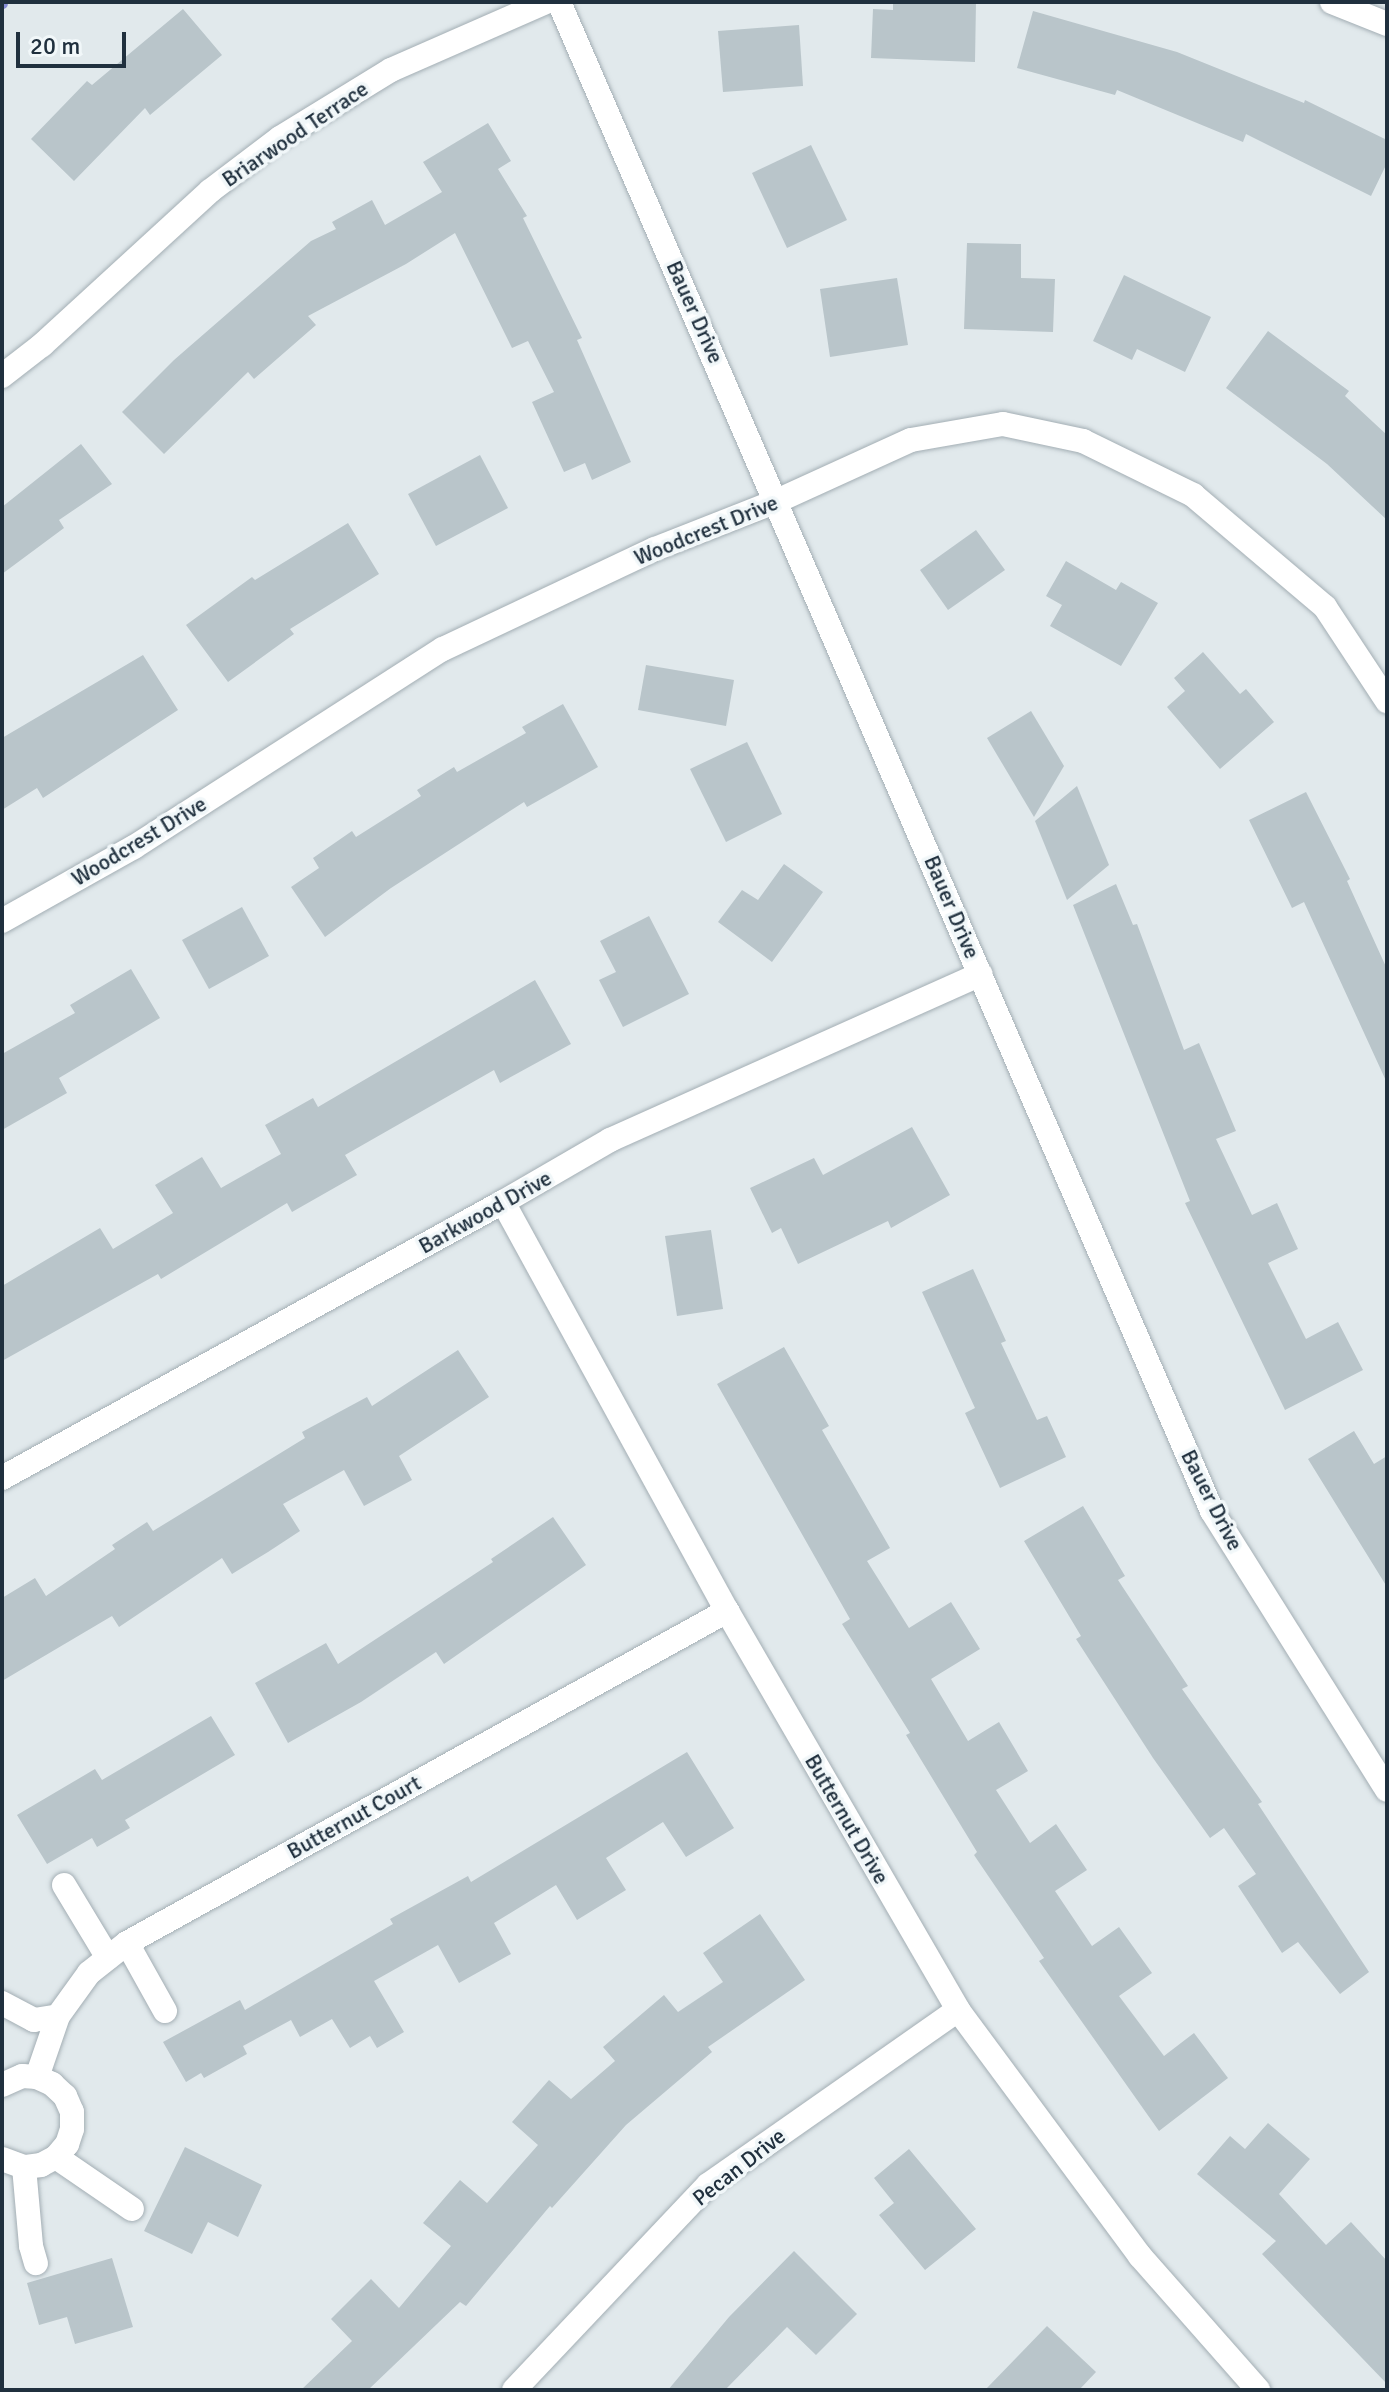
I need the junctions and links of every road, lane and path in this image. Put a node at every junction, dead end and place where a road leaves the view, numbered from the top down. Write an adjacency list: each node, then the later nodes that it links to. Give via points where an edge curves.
1 (546, 2): 5 (street, Briarwood Terrace, via 391,70 280,138 210,191)
2 (559, 2): 6 (street, Bauer Drive)
3 (1332, 2): 4 (street)
4 (1387, 24)
5 (2, 376)
6 (777, 501): 7 (street, Woodcrest Drive, via 911,440 1003,424 1083,441 1193,495 1289,576 1325,607); 8 (street, Woodcrest Drive, via 655,549 443,649 134,847); 9 (street, Bauer Drive)
7 (1387, 701)
8 (2, 921)
9 (981, 974): 10 (street, Barkwood Drive, via 610,1140); 13 (street, Bauer Drive, via 1212,1511)
10 (503, 1202): 11 (street, Barkwood Drive); 12 (street, Butternut Drive)
11 (2, 1478)
12 (727, 1611): 15 (street, Butternut Court); 17 (street, Butternut Drive)
13 (1387, 1790)
14 (64, 1885): 15 (street)
15 (117, 1950): 18 (street); 19 (street, Butternut Court, via 89,1973)
16 (2, 2003): 19 (street, via 34,2020)
17 (958, 2010): 26 (street, Butternut Drive, via 1140,2256); 27 (street, Pecan Drive, via 708,2185)
18 (165, 2011)
19 (58, 2016): 20 (street, Butternut Court)
20 (37, 2077): 21 (street, via 22,2076); 22 (street, via 65,2096 72,2112 67,2144)
21 (2, 2085)
22 (56, 2157): 23 (street, via 41,2165); 24 (street)
23 (13, 2163): 25 (street)
24 (132, 2209)
25 (36, 2263)
26 (1246, 2386)
27 (514, 2390)

